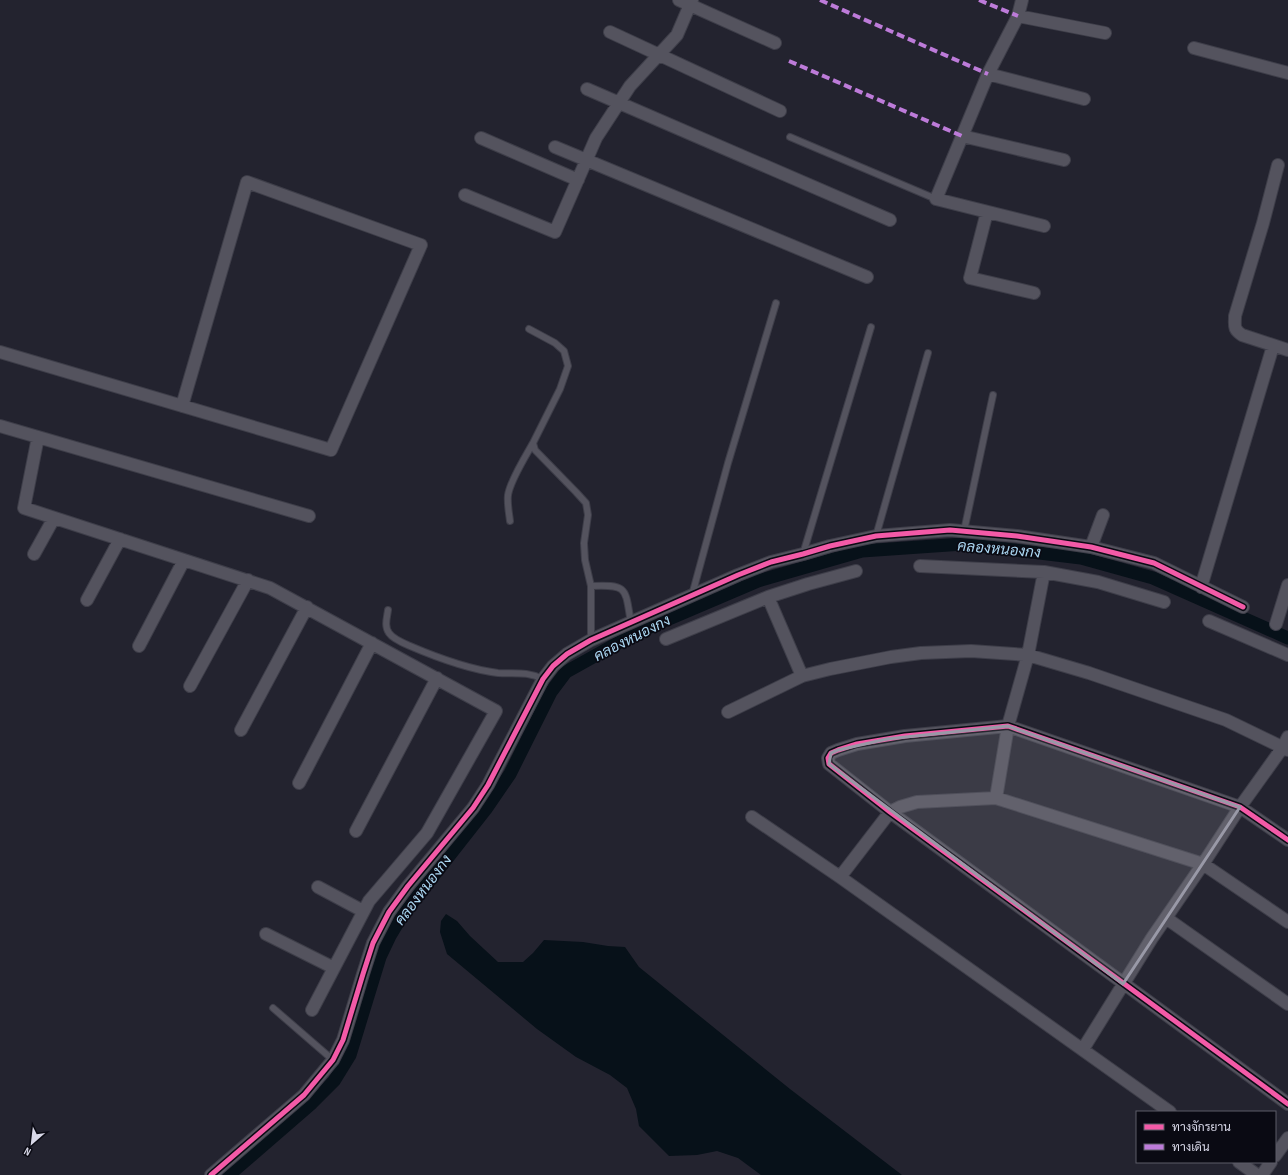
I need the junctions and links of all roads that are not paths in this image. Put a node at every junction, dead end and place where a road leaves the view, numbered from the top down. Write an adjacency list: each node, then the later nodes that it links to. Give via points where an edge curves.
1 (679, 0): 3 (street)
2 (1022, 0): 4 (street)
3 (691, 3): 7 (street); 9 (street, via 677,35)
4 (1018, 16): 6 (street); 10 (street)
5 (610, 32): 9 (street)
6 (1105, 33)
7 (775, 43)
8 (1194, 48): 11 (street)
9 (659, 54): 14 (street, via 630,86); 15 (street)
10 (988, 74): 13 (street); 16 (street)
11 (1288, 74)
12 (587, 89): 14 (street)
13 (1084, 99)
14 (619, 103): 20 (street, via 596,138); 27 (street)
15 (780, 111)
16 (962, 136): 21 (street); 25 (street)
17 (790, 137): 25 (lane)
18 (481, 138): 23 (street)
19 (555, 147): 20 (street)
20 (587, 160): 23 (street); 29 (street)
21 (1064, 160)
22 (1278, 165): 34 (street, via 1235,316 1236,331 1242,336)
23 (578, 180): 24 (street, via 556,232)
24 (465, 195)
25 (936, 199): 26 (street)
26 (987, 212): 28 (street); 30 (street, via 970,278)
27 (890, 220)
28 (1044, 226)
29 (867, 277)
30 (1034, 293)
31 (776, 303): 61 (lane)
32 (871, 327): 52 (lane)
33 (529, 329): 42 (lane, via 564,351 568,366 560,389)
34 (1273, 346): 35 (street); 60 (street)
35 (1288, 350)
36 (0, 352): 39 (street)
37 (928, 353): 48 (lane)
38 (993, 395): 47 (lane)
39 (182, 406): 39 (street, via 331,450 422,245 247,182)
40 (0, 426): 41 (street)
41 (38, 437): 44 (street); 45 (street, via 24,508)
42 (532, 443): 46 (lane, via 508,494); 59 (lane, via 535,450 586,503 588,515 584,543 585,560)
43 (1104, 515): 50 (street)
44 (309, 516)
45 (54, 518): 49 (street); 51 (street)
46 (510, 521)
47 (964, 532): 48 (street, via 950,530); 50 (street, via 1018,536)
48 (876, 536): 52 (street)
49 (120, 539): 53 (street); 63 (street)
50 (1091, 547): 60 (street, via 1154,564)
51 (34, 554)
52 (803, 554): 61 (street, via 771,562)
53 (184, 560): 57 (street); 74 (street)
54 (920, 566): 56 (street)
55 (856, 571): 62 (street)
56 (1044, 572): 64 (street, via 1098,582); 75 (street)
57 (248, 580): 66 (street, via 270,588); 80 (street)
58 (1288, 585): 70 (street)
59 (591, 586): 69 (lane, via 620,587 625,593); 71 (lane)
60 (1201, 586): 65 (street)
61 (692, 595): 69 (street)
62 (768, 597): 72 (street); 77 (street)
63 (87, 600)
64 (1164, 602)
65 (1243, 607)
66 (307, 608): 73 (street); 83 (street)
67 (388, 610): 79 (lane, via 385,626 390,634 434,657 475,669 498,673 527,673)
68 (1210, 621): 76 (street)
69 (631, 623): 71 (street)
70 (1276, 624)
71 (591, 640): 79 (street, via 567,654)
72 (666, 640)
73 (372, 643): 78 (street); 85 (street)
74 (139, 646)
75 (1028, 655): 77 (street, via 970,651 922,653 857,663); 82 (street); 84 (street, via 1226,720)
76 (1288, 655)
77 (802, 676): 81 (street)
78 (436, 678): 90 (street); 95 (street, via 496,711 427,832)
79 (543, 679): 105 (street, via 488,785 473,808 389,912 373,943 343,1040)
80 (190, 686)
81 (728, 712)
82 (1008, 726): 86 (street); 87 (street); 88 (street, via 887,739 857,744 831,753 828,758 829,764)
83 (240, 730)
84 (1286, 744): 87 (street)
85 (299, 783)
86 (996, 798): 88 (street, via 917,802); 92 (street)
87 (1240, 807): 91 (street); 92 (street)
88 (890, 812): 93 (street); 100 (street)
89 (752, 816): 93 (street)
90 (356, 831)
91 (1288, 840)
92 (1203, 864): 96 (street); 97 (street)
93 (840, 877): 104 (street)
94 (318, 886): 95 (street)
95 (363, 911): 99 (street)
96 (1166, 918): 100 (street); 101 (street)
97 (1288, 922)
98 (266, 934): 99 (street)
99 (334, 968): 103 (street)
100 (1123, 984): 104 (street); 106 (street)
101 (1288, 1004)
102 (273, 1008): 105 (lane)
103 (312, 1010)
104 (1083, 1050): 107 (street)
105 (333, 1060): 112 (street, via 304,1095)
106 (1288, 1104)
107 (1169, 1111)
108 (1288, 1138): 109 (street)
109 (1276, 1155)
110 (1240, 1163): 113 (street)
111 (1270, 1163): 114 (street)
112 (211, 1175)
113 (1257, 1175)
114 (1262, 1175)

